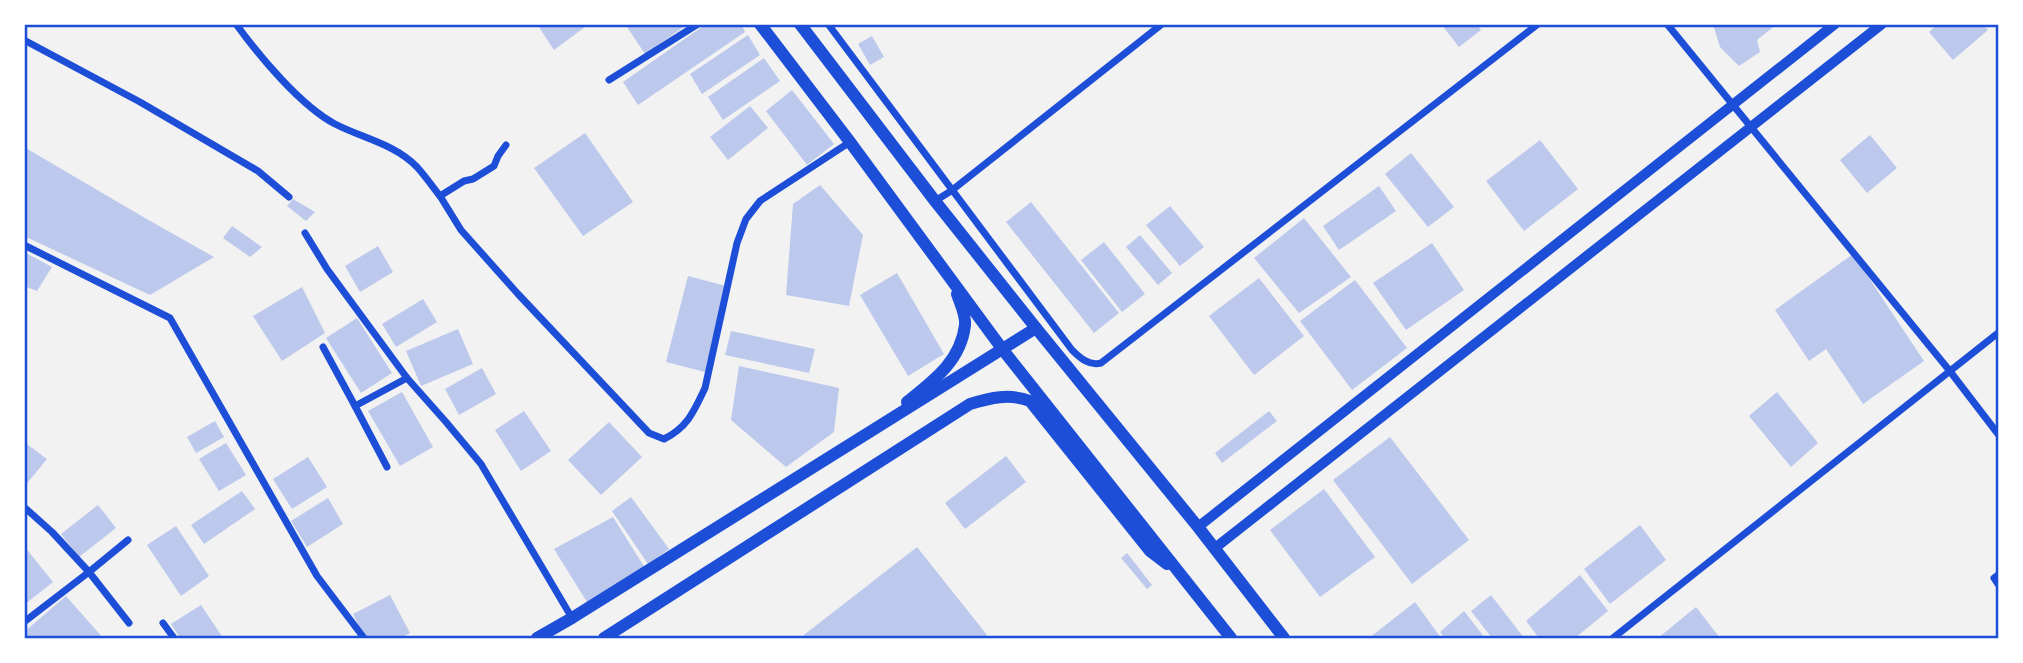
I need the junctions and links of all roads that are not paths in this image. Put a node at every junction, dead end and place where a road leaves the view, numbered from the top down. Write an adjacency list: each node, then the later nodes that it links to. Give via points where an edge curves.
1 (236, 24): 18 (street, via 294,93 335,124 406,158)
2 (698, 24): 12 (street)
3 (760, 24): 15 (highway)
4 (800, 24): 20 (highway)
5 (828, 24): 17 (street)
6 (1162, 24): 17 (street)
7 (1538, 24): 17 (street, via 1101,363 1084,360 1072,350)
8 (1667, 24): 13 (street)
9 (1835, 24): 13 (main road)
10 (1882, 24): 14 (main road)
11 (24, 40): 19 (street, via 258,171)
12 (609, 80)
13 (1733, 105): 14 (street); 35 (main road)
14 (1751, 128): 28 (street); 37 (main road)
15 (850, 142): 18 (street, via 760,201 746,219 705,388 685,426 664,439 649,433 518,294 461,230); 23 (highway)
16 (506, 145): 18 (street, via 494,166)
17 (951, 191): 20 (street)
18 (440, 196)
19 (289, 197)
20 (935, 201): 24 (highway)
21 (305, 233): 29 (street)
22 (24, 245): 45 (street, via 170,318 317,576)
23 (953, 282): 27 (highway); 31 (highway, via 965,324 950,364)
24 (1036, 328): 27 (highway); 35 (highway)
25 (1998, 333): 28 (street)
26 (323, 347): 30 (street)
27 (1003, 350): 31 (highway); 39 (highway)
28 (1949, 370): 32 (street); 50 (street)
29 (407, 378): 30 (street); 40 (street, via 481,464)
30 (355, 406): 33 (street)
31 (875, 430): 40 (highway)
32 (1998, 434)
33 (387, 467)
34 (24, 507): 38 (street)
35 (1199, 527): 37 (highway)
36 (128, 540): 38 (street)
37 (1215, 548): 49 (highway)
38 (89, 572): 41 (street); 42 (street)
39 (1179, 573): 47 (highway, via 1150,551 1030,401 1003,396 970,404); 48 (highway)
40 (572, 618): 46 (highway)
41 (24, 622)
42 (129, 623)
43 (163, 623): 44 (street)
44 (174, 639)
45 (364, 639)
46 (537, 639)
47 (604, 639)
48 (1231, 639)
49 (1284, 639)
50 (1613, 639)

